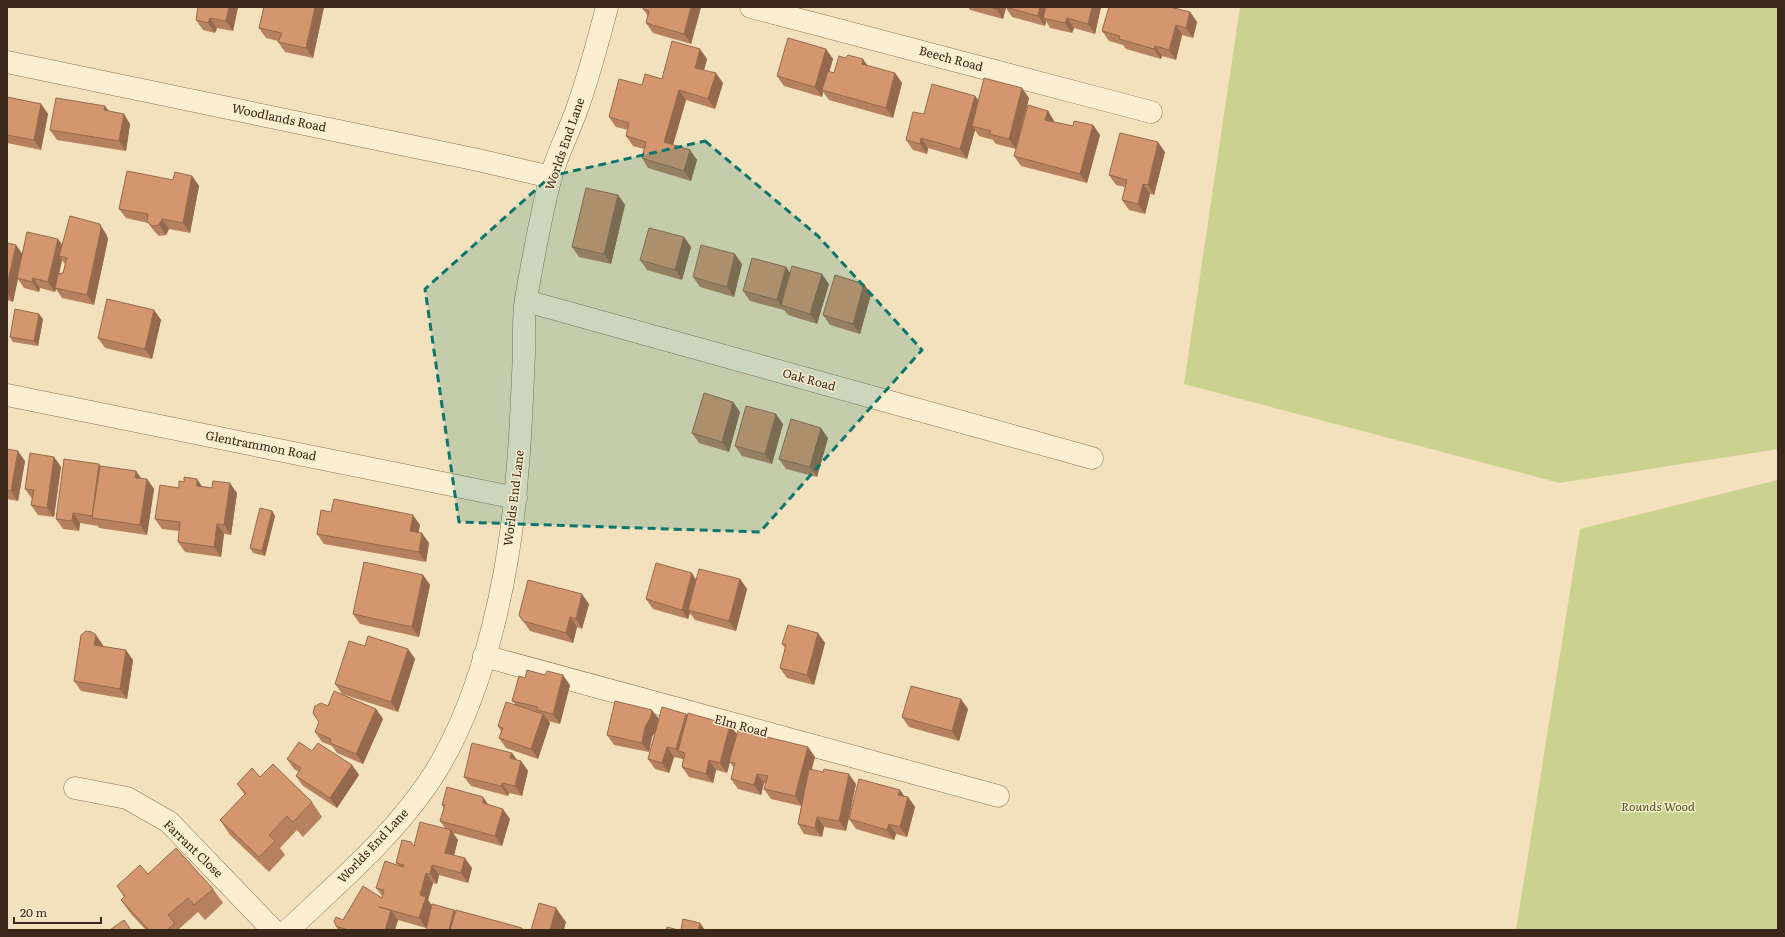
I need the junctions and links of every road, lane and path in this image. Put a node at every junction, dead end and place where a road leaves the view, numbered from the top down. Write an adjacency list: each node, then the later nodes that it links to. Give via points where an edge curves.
1 (607, 7): 5 (street, Worlds End Lane, via 578,107)
2 (751, 7): 4 (street, Beech Road)
3 (7, 62): 5 (street, Woodlands Road)
4 (1151, 112)
5 (551, 177): 6 (street, Worlds End Lane)
6 (526, 302): 8 (street, Oak Road); 9 (street, Worlds End Lane)
7 (7, 395): 9 (street, Glentrammon Road)
8 (1092, 458)
9 (516, 498): 10 (street, Worlds End Lane, via 504,571)
10 (484, 656): 12 (street, Elm Road); 14 (street, Worlds End Lane, via 463,718 434,773 398,822)
11 (75, 788): 13 (street, Farrant Close, via 127,798 168,822)
12 (998, 796)
13 (273, 930)
14 (288, 930)

